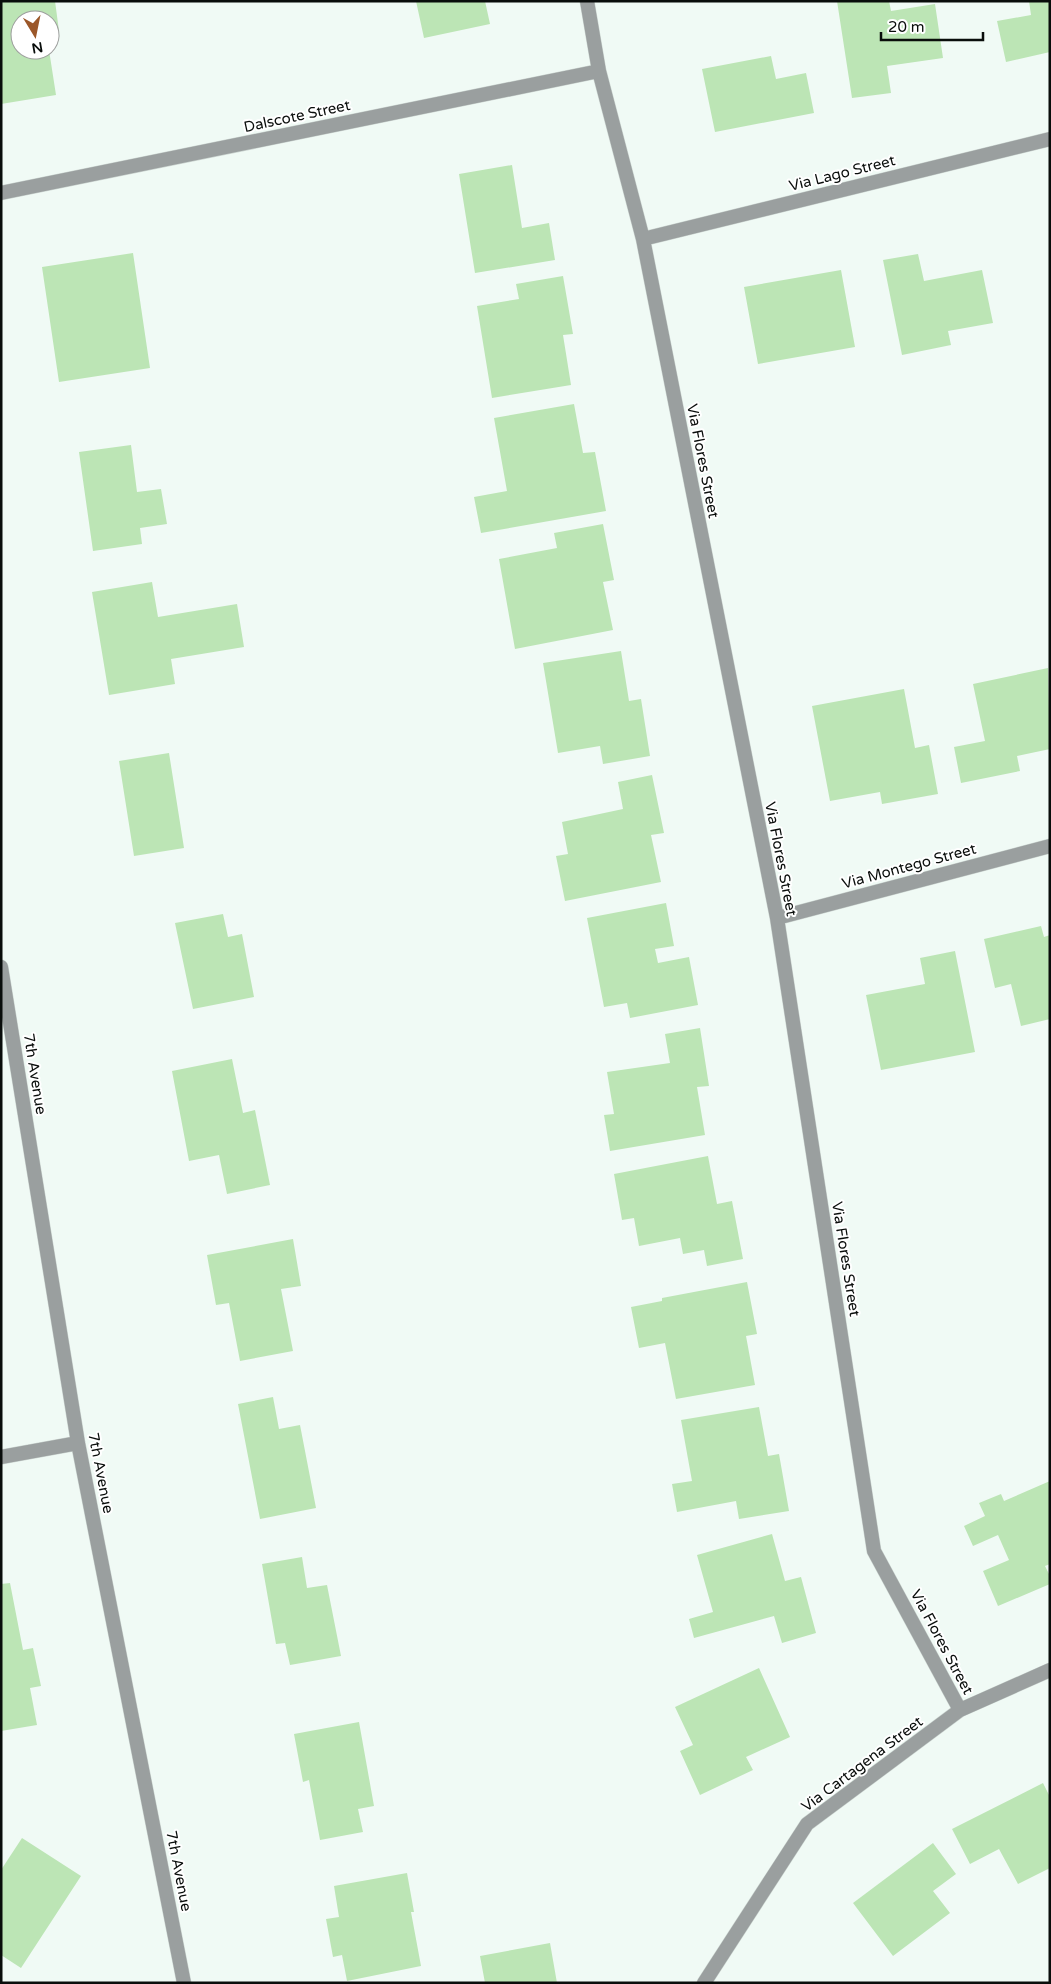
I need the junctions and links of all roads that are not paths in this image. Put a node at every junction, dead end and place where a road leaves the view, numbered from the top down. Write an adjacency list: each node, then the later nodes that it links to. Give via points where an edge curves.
1 (587, 1): 2 (street, Via Flores Street)
2 (599, 71): 4 (street, Dalscote Street); 5 (street, Via Flores Street)
3 (1050, 139): 5 (street, Via Lago Street)
4 (1, 193)
5 (643, 239): 7 (street, Via Flores Street)
6 (1050, 846): 7 (street, Via Montego Street)
7 (777, 918): 12 (street, Via Flores Street, via 874,1551)
8 (1, 967): 9 (street, 7th Avenue)
9 (78, 1443): 10 (street); 13 (street, 7th Avenue)
10 (1, 1457)
11 (1050, 1670): 12 (street, Via Cartagena Street)
12 (960, 1710): 14 (street, Via Cartagena Street, via 807,1824)
13 (184, 1983)
14 (704, 1983)

